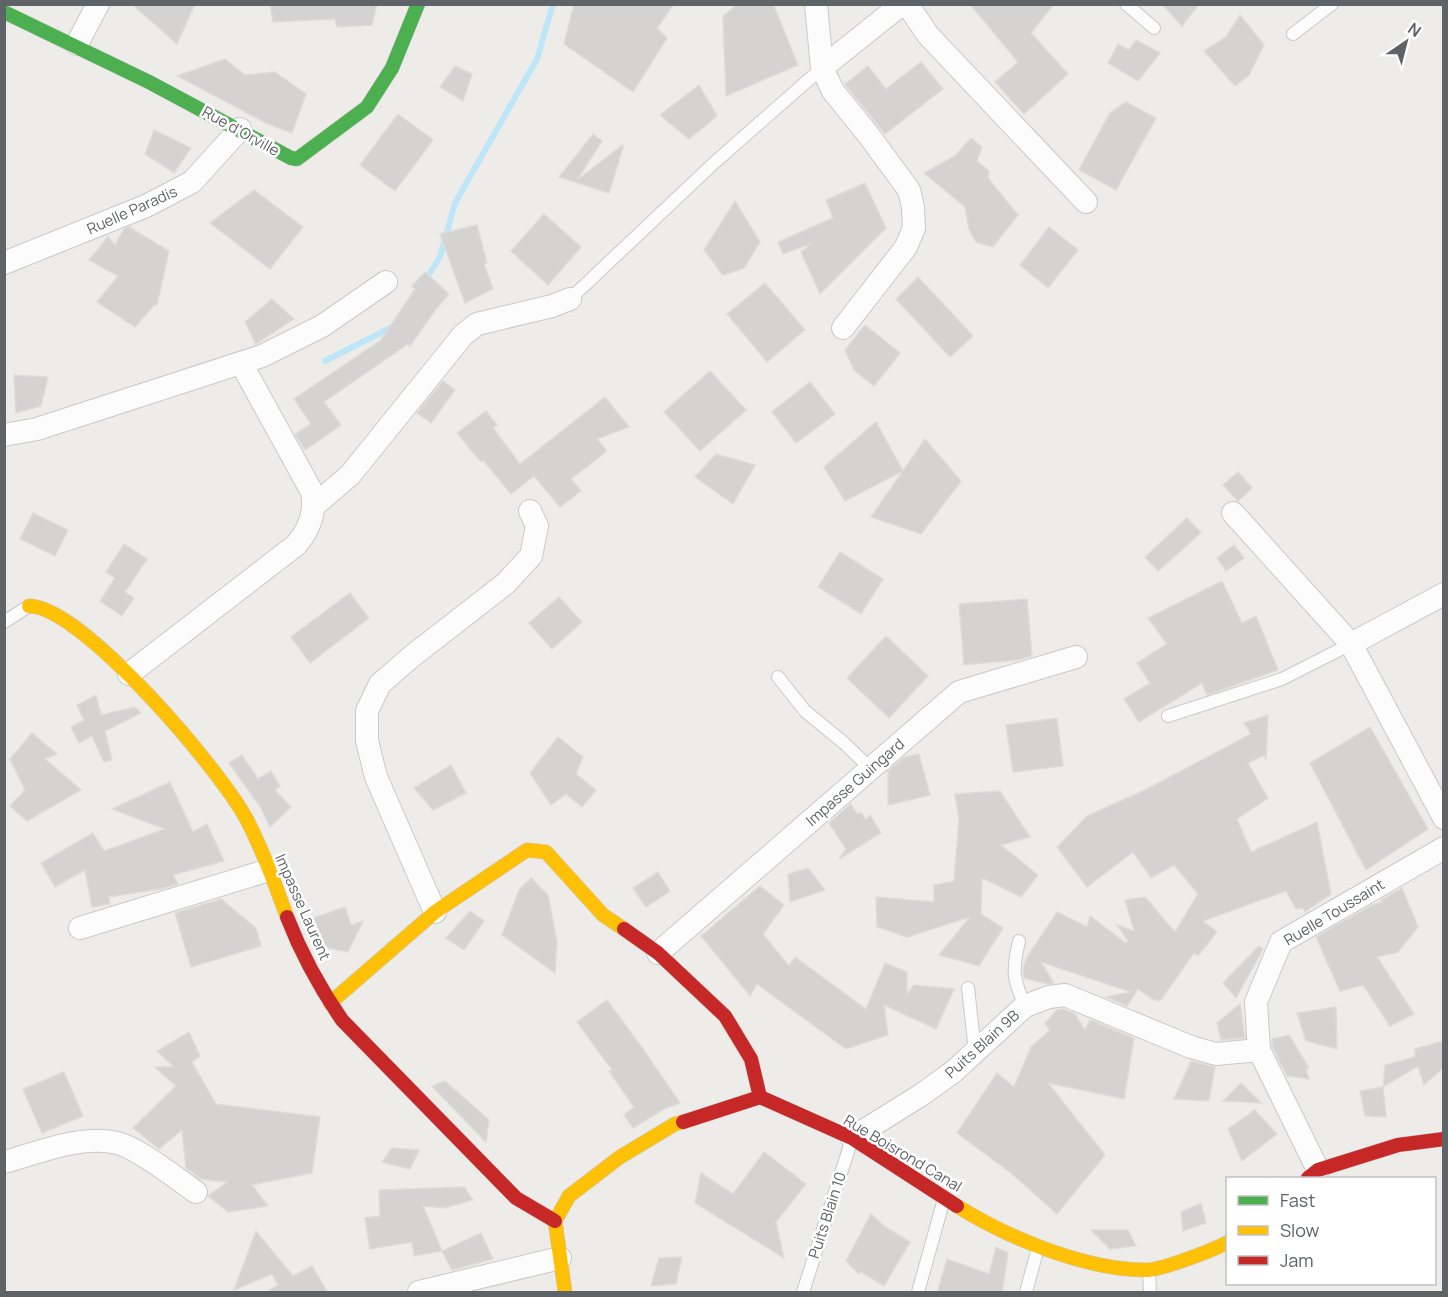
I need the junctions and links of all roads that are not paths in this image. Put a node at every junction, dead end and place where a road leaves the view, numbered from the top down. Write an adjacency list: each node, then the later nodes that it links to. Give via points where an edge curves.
1 (98, 4): 10 (street)
2 (418, 4): 12 (street, Rue d'Orville, via 392,68 368,107 305,155 291,158)
3 (816, 4): 11 (street)
4 (904, 4): 11 (street); 13 (street, via 928,35)
5 (1126, 4): 8 (lane)
6 (1332, 4): 9 (lane)
7 (4, 12): 10 (street, Rue d'Orville)
8 (1154, 28)
9 (1293, 34)
10 (77, 44): 12 (street, Rue d'Orville)
11 (822, 68): 16 (lane); 17 (street, via 833,91 909,190 913,207 914,228 906,247)
12 (240, 129): 14 (street, Ruelle Paradis, via 192,182 147,206)
13 (1086, 202)
14 (4, 263)
15 (386, 282): 18 (street, via 322,326)
16 (570, 299): 20 (street, via 477,324 463,335 351,475)
17 (843, 328)
18 (241, 363): 19 (street, via 37,429); 20 (street, via 312,492)
19 (4, 435)
20 (315, 505): 28 (street, via 310,525 296,545)
21 (530, 511): 35 (street, via 537,526 531,556 505,584 380,684 367,711 367,741 376,777)
22 (1233, 513): 26 (street)
23 (1443, 594): 26 (street)
24 (29, 606): 25 (lane); 28 (street, Impasse Laurent, via 40,606 56,614)
25 (4, 622)
26 (1351, 644): 30 (lane, via 1282,679); 32 (street)
27 (1076, 657): 31 (street, Impasse Guingard, via 959,692)
28 (129, 674): 34 (street, Impasse Laurent, via 205,760 246,818)
29 (778, 677): 31 (lane, via 805,711)
30 (1167, 716)
31 (871, 769): 38 (street, Impasse Guingard)
32 (1443, 818)
33 (1443, 848): 42 (street, Ruelle Toussaint, via 1281,942 1256,1002)
34 (269, 870): 36 (street); 40 (street, Impasse Laurent, via 296,940)
35 (435, 912): 38 (street, via 527,850 546,852 603,915); 40 (street)
36 (80, 928)
37 (1019, 941): 41 (lane, via 1014,982)
38 (658, 953): 44 (street, via 725,1016 751,1059)
39 (968, 988): 43 (lane)
40 (330, 1003): 51 (street, Impasse Laurent, via 342,1020 516,1198)
41 (1025, 1006): 42 (street, Puits Blain 9B, via 1065,995 1191,1047 1216,1054); 43 (street, Puits Blain 9B)
42 (1259, 1050): 48 (street, Ruelle Toussaint)
43 (975, 1051): 45 (street, Puits Blain 9B, via 945,1078)
44 (760, 1097): 45 (street, Rue Boisrond Canal); 51 (street, via 675,1124 620,1156 569,1196)
45 (852, 1138): 50 (street, Rue Boisrond Canal); 58 (lane, Puits Blain 10)
46 (1443, 1139): 48 (street, via 1398,1145)
47 (4, 1162): 49 (street, via 65,1145 101,1140 120,1143 142,1155)
48 (1313, 1174)
49 (196, 1192)
50 (944, 1198): 53 (street, Rue Boisrond Canal); 59 (lane)
51 (555, 1221): 54 (street)
52 (1226, 1243): 55 (street, Rue Boisrond Canal, via 1216,1250)
53 (1038, 1247): 55 (street, Rue Boisrond Canal, via 1111,1268); 60 (lane)
54 (561, 1258): 56 (street); 57 (street)
55 (1149, 1270): 61 (lane)
56 (419, 1293)
57 (565, 1293)
58 (803, 1293)
59 (918, 1293)
60 (1026, 1293)
61 (1150, 1293)

